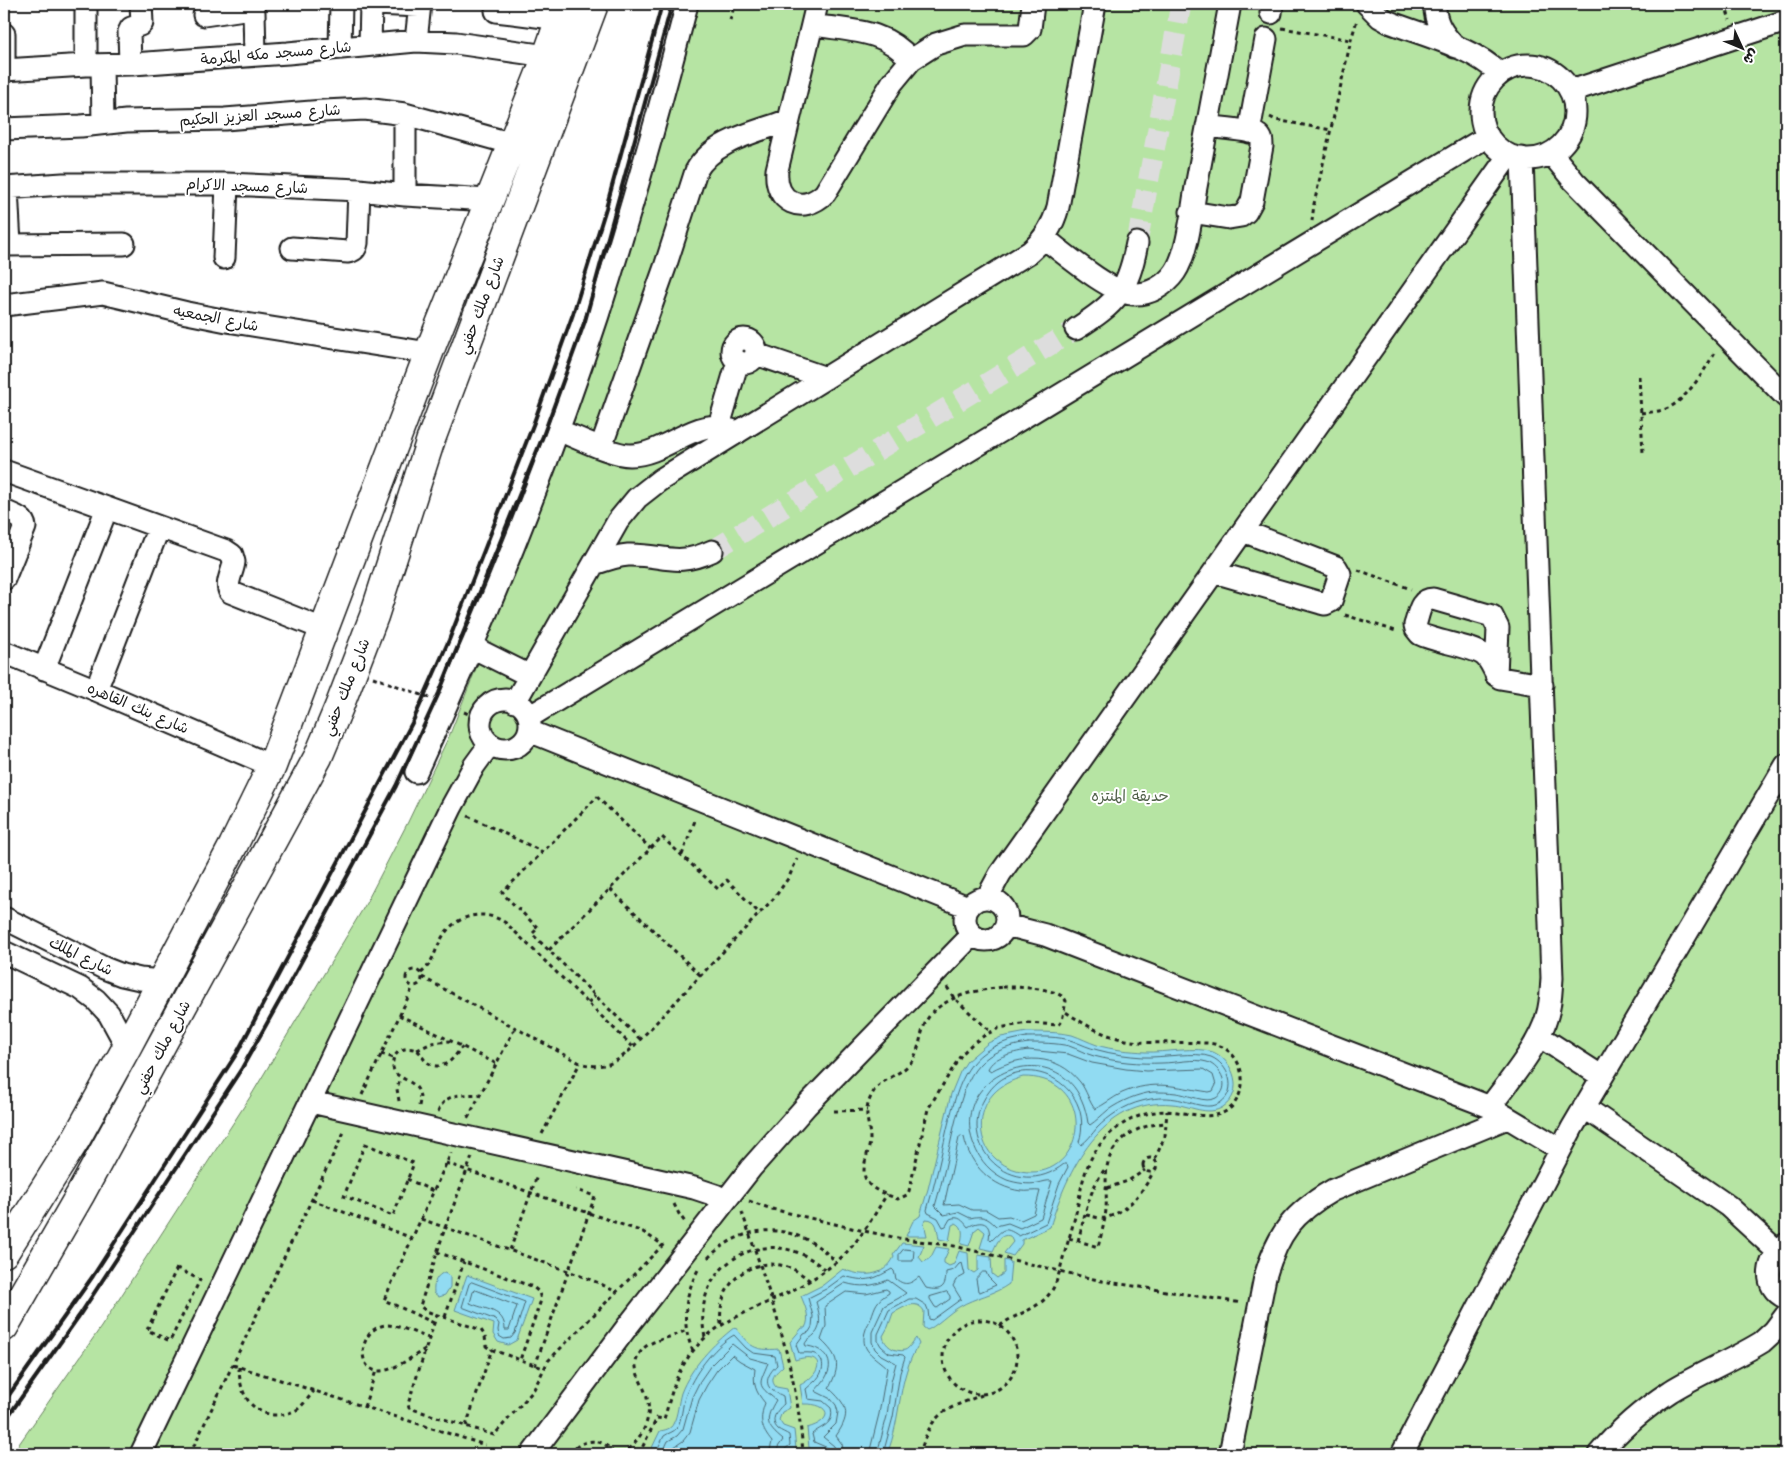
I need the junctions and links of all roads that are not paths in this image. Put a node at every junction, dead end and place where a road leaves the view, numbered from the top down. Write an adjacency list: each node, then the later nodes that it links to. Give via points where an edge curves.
1 (86, 4): 31 (street)
2 (141, 4): 30 (street, via 142,23 129,32)
3 (341, 4): 26 (street)
4 (373, 4): 12 (street); 24 (street)
5 (594, 4): 76 (highway, شارع ملك حفني, via 437,422)
6 (687, 4): 64 (street, via 632,206)
7 (817, 4): 20 (street)
8 (1034, 4): 29 (street, via 1030,28 1024,35 965,35 936,44)
9 (1095, 4): 51 (street, via 1058,207)
10 (1230, 4): 38 (street)
11 (1435, 4): 25 (street, via 1438,26)
12 (420, 5): 23 (street)
13 (237, 7): 17 (street); 27 (street, via 253,10)
14 (1364, 9): 25 (street)
15 (496, 11): 16 (street)
16 (563, 11): 28 (highway, شارع ملك حفني)
17 (204, 15)
18 (1786, 20): 34 (street)
19 (1276, 24): 40 (street)
20 (813, 25): 29 (street, via 878,36 896,45); 36 (street)
21 (4, 34): 22 (street)
22 (4, 41): 32 (street)
23 (416, 41): 24 (street, شارع مسجد مكه المكرمة); 28 (street, شارع مسجد مكه المكرمة, via 456,43)
24 (370, 45): 26 (street, شارع مسجد مكه المكرمة)
25 (1455, 47): 33 (street, via 1486,61)
26 (340, 48): 27 (street, شارع مسجد مكه المكرمة)
27 (255, 55): 30 (street, شارع مسجد مكه المكرمة)
28 (548, 56): 42 (highway, شارع ملك حفني)
29 (911, 60): 36 (street, via 892,83 825,193 808,204 786,200 776,181)
30 (130, 64): 31 (street, شارع مسجد مكه المكرمة)
31 (94, 65): 32 (street, شارع مسجد مكه المكرمة); 37 (street)
32 (4, 70)
33 (1500, 74): 34 (street, via 1515,66 1531,64 1547,68); 41 (street, via 1490,84 1481,110 1482,124)
34 (1571, 91): 43 (street, via 1575,108 1573,126 1564,142)
35 (406, 114): 37 (street, شارع مسجد العزيز الحكيم, via 344,109 225,119); 42 (street, شارع مسجد العزيز الحكيم); 48 (street)
36 (789, 120): 65 (street, via 717,147 700,164)
37 (103, 123): 39 (street, شارع مسجد العزيز الحكيم)
38 (1207, 126): 40 (street); 50 (street)
39 (4, 128)
40 (1249, 132): 50 (street, via 1259,136 1262,142 1250,207 1235,218)
41 (1488, 136): 44 (street, via 1497,147); 87 (street)
42 (513, 144): 49 (highway, شارع ملك حفني)
43 (1551, 153): 44 (street, via 1536,158); 62 (street, via 1574,181)
44 (1515, 156): 70 (street); 83 (street)
45 (227, 184): 46 (street, شارع مسجد الاكرام, via 63,184); 47 (street, شارع مسجد الاكرام); 56 (street)
46 (6, 188): 54 (street)
47 (359, 190): 48 (street, شارع مسجد الاكرام); 55 (street, via 358,243 353,251)
48 (405, 195): 49 (street, شارع مسجد الاكرام)
49 (489, 200): 60 (highway, شارع ملك حفني)
50 (1191, 212): 57 (street, via 1179,264 1168,280 1143,293)
51 (1044, 238): 57 (street); 61 (street, via 1030,252)
52 (1137, 243): 57 (street)
53 (124, 244): 54 (street)
54 (7, 245)
55 (292, 248)
56 (224, 258)
57 (1121, 292): 59 (street, via 1107,309)
58 (4, 305): 60 (street, شارع الجمعيه, via 103,293 227,321)
59 (1076, 329)
60 (429, 353): 75 (highway, شارع ملك حفني)
61 (826, 378): 63 (street); 63 (street, via 747,358)
62 (1786, 397)
63 (728, 429): 65 (street, via 707,426 638,455); 72 (street, via 636,498 618,521)
64 (558, 430): 65 (street); 78 (street)
65 (601, 447)
66 (4, 471): 67 (street)
67 (107, 508): 69 (street); 80 (street)
68 (4, 511): 73 (street, via 25,523)
69 (160, 527): 77 (street, via 232,556 234,562 227,587 230,592); 85 (street)
70 (1243, 531): 74 (street); 74 (street, via 1334,566 1340,577 1332,598 1325,604)
71 (712, 551): 72 (street, via 690,559 626,555)
72 (594, 564): 82 (street)
73 (5, 572)
74 (1214, 572): 92 (street, via 1000,874)
75 (333, 603): 76 (highway, via 336,614 344,622 360,624); 77 (highway, شارع ملك حفني)
76 (374, 616): 86 (highway, شارع ملك حفني)
77 (323, 629): 84 (highway, شارع ملك حفني)
78 (472, 647): 82 (street); 91 (street)
79 (4, 652): 80 (street, شارع بنك القاهره)
80 (44, 669): 85 (street, شارع بنك القاهره)
81 (1496, 675): 81 (street, via 1489,660 1480,653 1423,636 1416,628 1422,604 1433,599 1492,616 1498,628); 83 (street, via 1505,680)
82 (530, 676): 87 (street)
83 (1542, 685): 99 (street, via 1552,978 1547,1018)
84 (302, 688): 86 (highway, via 317,680 333,685 339,695); 90 (highway, شارع ملك حفني)
85 (96, 690): 90 (street, شارع بنك القاهره)
86 (339, 707): 111 (highway, شارع ملك حفني, via 318,757 289,812 80,1195)
87 (524, 717): 88 (street, via 521,743 509,749); 88 (street, via 509,700 496,701 486,709 481,719 482,734); 93 (street, via 702,800)
88 (490, 744): 102 (street, via 474,766 452,808)
89 (1786, 764): 101 (street)
90 (272, 766): 98 (highway, شارع ملك حفني)
91 (416, 772)
92 (987, 898): 93 (street, via 976,900); 95 (street, via 994,899 1003,907)
93 (968, 908): 96 (street, via 965,919)
94 (4, 918): 98 (street, شارع الملك, via 104,968 131,977)
95 (1006, 925): 96 (street, via 1000,935 989,940); 104 (street, via 1045,935)
96 (972, 935): 106 (street, via 806,1106)
97 (4, 952): 100 (street, شارع الملك, via 80,988 96,1000 109,1014)
98 (162, 981): 100 (highway, شارع ملك حفني)
99 (1539, 1036): 101 (street); 104 (street)
100 (127, 1046): 108 (highway, شارع ملك حفني, via 76,1139)
101 (1602, 1076): 103 (street)
102 (311, 1102): 106 (street); 112 (street)
103 (1584, 1106): 105 (street); 107 (street)
104 (1499, 1113): 105 (street); 114 (street, via 1333,1190 1296,1216 1271,1255)
105 (1560, 1150): 115 (street)
106 (728, 1196): 113 (street)
107 (1782, 1247): 109 (street, via 1771,1262 1769,1275 1774,1287)
108 (4, 1253)
109 (1786, 1298)
110 (1786, 1315): 116 (street, via 1762,1342 1672,1391 1637,1416)
111 (4, 1327)
112 (141, 1454)
113 (532, 1454)
114 (1230, 1454)
115 (1402, 1454)
116 (1599, 1454)

